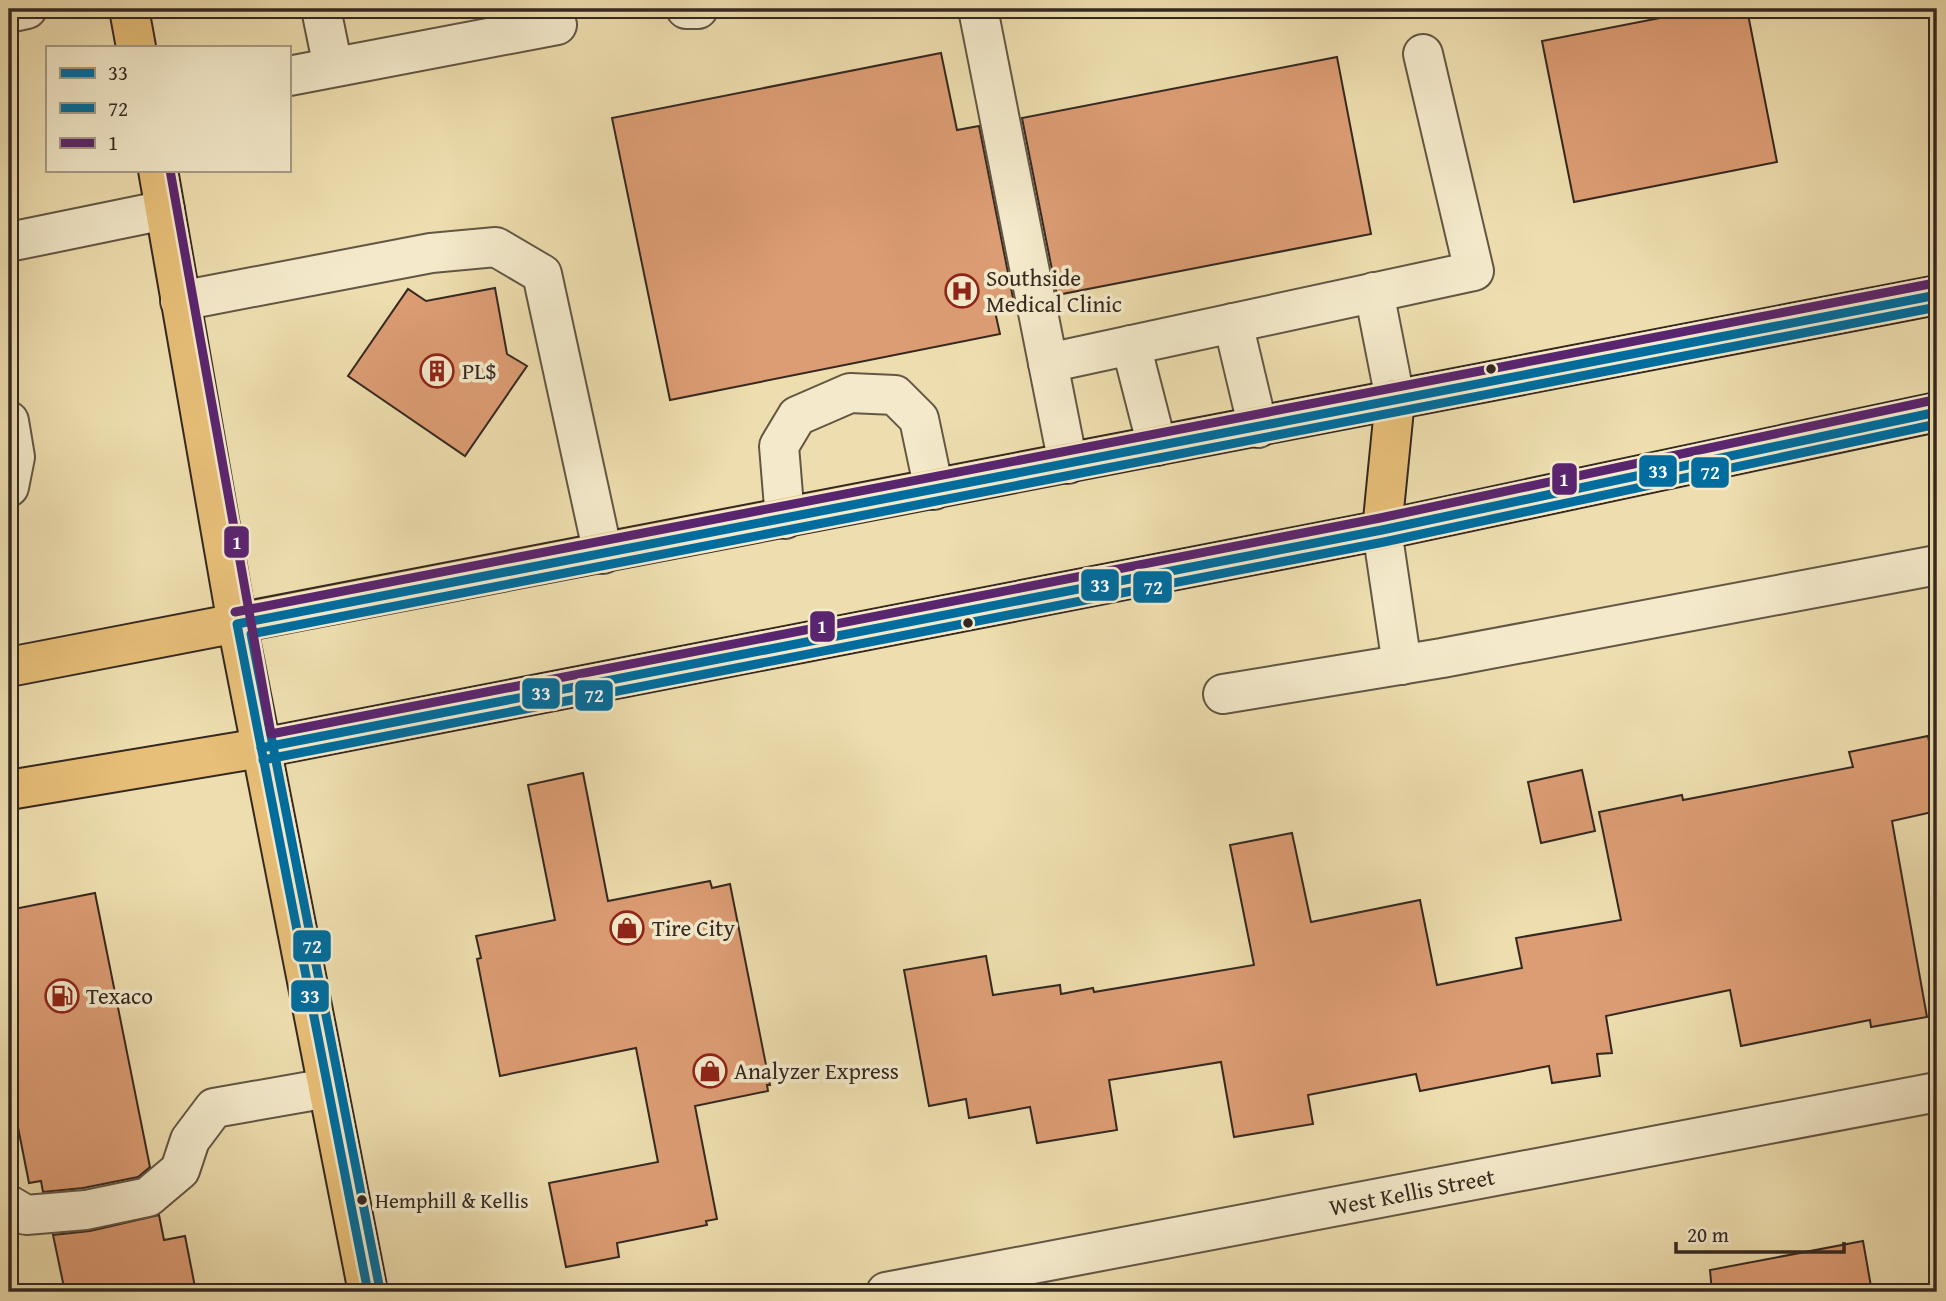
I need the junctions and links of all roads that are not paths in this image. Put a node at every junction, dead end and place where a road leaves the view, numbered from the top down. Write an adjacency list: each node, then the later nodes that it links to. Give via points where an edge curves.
1 (27, 9): 8 (street)
2 (129, 9): 9 (main road)
3 (321, 9): 11 (street)
4 (553, 9): 11 (street, via 557,25)
5 (686, 9): 6 (street)
6 (698, 9)
7 (978, 9): 21 (street)
8 (9, 13)
9 (136, 46)
10 (1423, 54): 16 (street, via 1474,271)
11 (333, 67): 12 (street)
12 (290, 76)
13 (158, 172): 14 (main road)
14 (165, 210): 15 (street); 18 (main road)
15 (9, 242)
16 (1374, 292): 19 (street); 22 (street)
17 (1937, 295): 22 (main road)
18 (180, 302): 32 (street, via 430,253 496,247 542,274); 34 (main road)
19 (1233, 323): 20 (street); 25 (street)
20 (1131, 345): 21 (street); 26 (street)
21 (1048, 363): 27 (street)
22 (1395, 399): 25 (main road); 31 (main road)
23 (1937, 412): 31 (main road)
24 (9, 421): 28 (street, via 15,457)
25 (1258, 428): 26 (main road)
26 (1157, 446): 27 (main road)
27 (1068, 464): 29 (main road)
28 (9, 487)
29 (934, 490): 30 (main road); 30 (street, via 919,419 895,395 850,393 797,416 779,446)
30 (785, 519): 32 (main road)
31 (1382, 530): 35 (street); 38 (main road)
32 (603, 554): 34 (main road)
33 (1937, 565): 35 (street)
34 (237, 624): 36 (main road); 38 (main road)
35 (1402, 665): 37 (street)
36 (9, 667)
37 (1223, 694)
38 (261, 748): 39 (main road); 40 (main road)
39 (9, 790)
40 (328, 1088): 42 (street, via 214,1108 190,1140 180,1170 148,1197 86,1210 26,1215); 43 (main road)
41 (1937, 1092): 44 (street, West Kellis Street)
42 (9, 1205)
43 (369, 1292)
44 (886, 1292)

